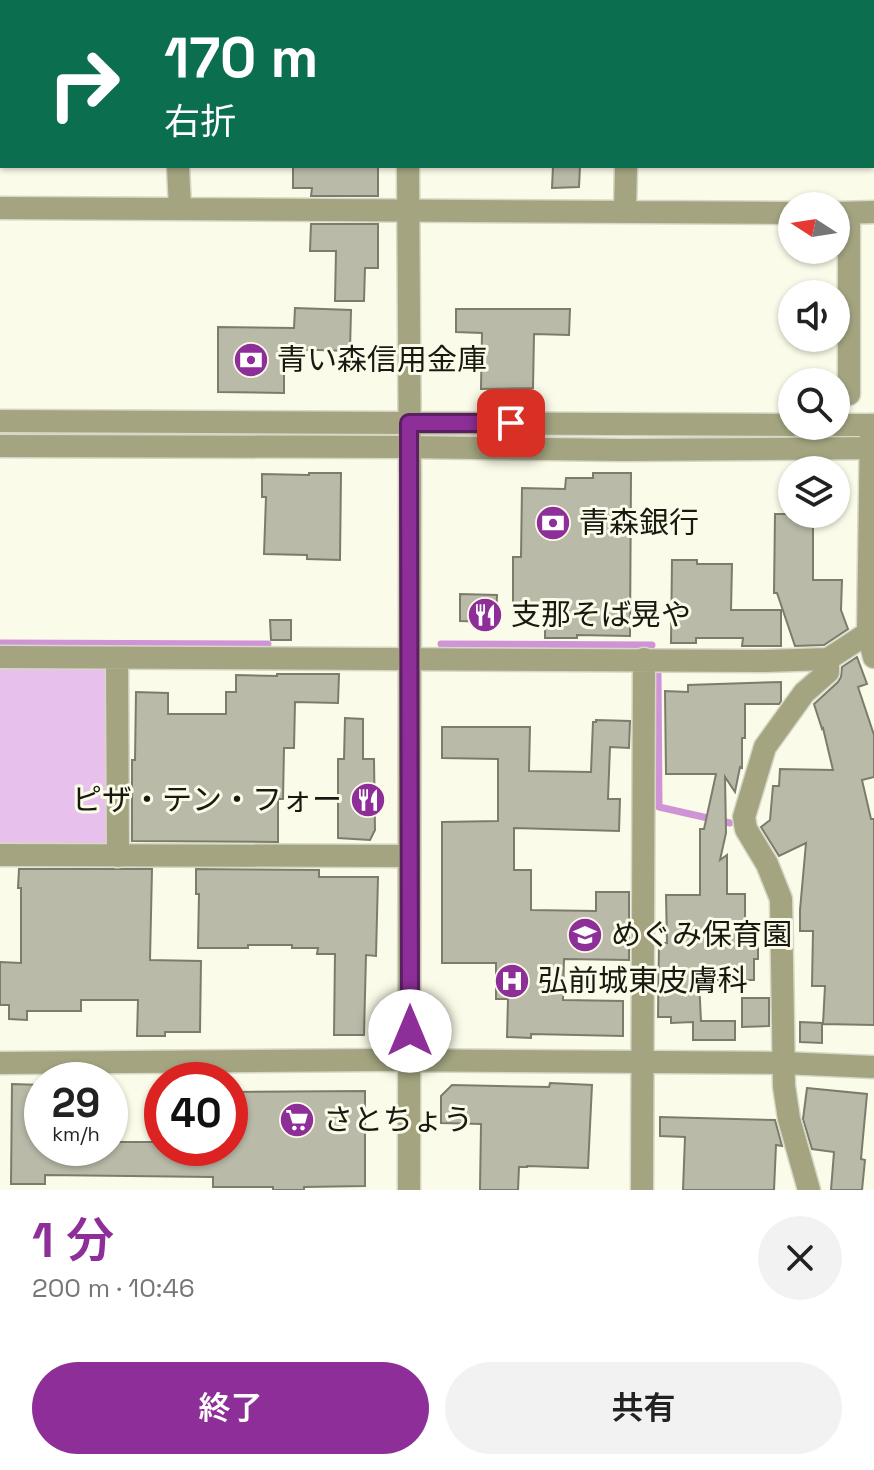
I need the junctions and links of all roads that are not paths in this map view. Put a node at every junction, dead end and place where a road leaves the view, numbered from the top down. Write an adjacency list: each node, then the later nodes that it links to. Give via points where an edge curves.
1 (178, 168): 5 (street)
2 (408, 168): 6 (street)
3 (626, 168): 7 (street)
4 (0, 208): 5 (street)
5 (180, 208): 6 (street)
6 (408, 211): 7 (street); 14 (street)
7 (625, 212): 9 (street)
8 (874, 212): 10 (street)
9 (778, 213)
10 (850, 213)
11 (845, 264): 12 (street)
12 (848, 368)
13 (0, 421): 14 (street)
14 (409, 423): 15 (street); 19 (street)
15 (778, 425)
16 (850, 425): 17 (street)
17 (873, 425): 20 (street)
18 (0, 446): 19 (street)
19 (409, 447): 20 (street); 25 (street)
20 (873, 448): 21 (street)
21 (868, 633): 23 (street); 27 (street)
22 (0, 657): 24 (street)
23 (874, 657)
24 (117, 658): 25 (street); 29 (street)
25 (410, 659): 26 (street); 30 (street)
26 (644, 659): 27 (street); 32 (street)
27 (828, 659): 34 (street, via 828,672 804,693 765,747 744,817 781,899)
28 (0, 855): 29 (street)
29 (118, 856): 30 (street)
30 (409, 856): 31 (street)
31 (410, 1061): 32 (street); 33 (street); 36 (street)
32 (643, 1062): 34 (street); 37 (street)
33 (0, 1063)
34 (783, 1063): 35 (street); 38 (street, via 789,1119)
35 (874, 1067)
36 (409, 1190)
37 (642, 1190)
38 (809, 1190)

